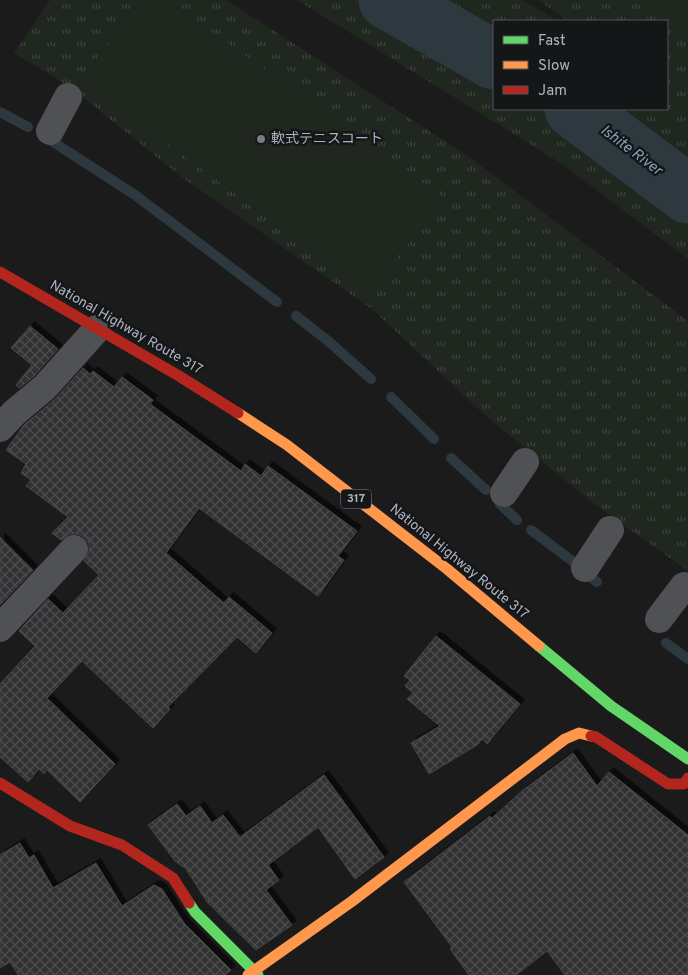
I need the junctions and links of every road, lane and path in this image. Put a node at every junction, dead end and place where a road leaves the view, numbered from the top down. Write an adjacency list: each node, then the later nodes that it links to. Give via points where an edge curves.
1 (68, 97): 2 (street)
2 (50, 131)
3 (0, 272): 4 (main road, National Highway Route 317 / 317)
4 (97, 328): 5 (street, via 45,387); 14 (main road, National Highway Route 317 / 317, via 287,445 447,569 611,706)
5 (0, 428)
6 (525, 462): 7 (street)
7 (504, 493)
8 (610, 530): 10 (street)
9 (74, 549): 13 (street)
10 (585, 568)
11 (684, 586): 12 (street)
12 (659, 619)
13 (0, 628)
14 (688, 759)
15 (688, 778): 17 (main road, via 684,784 668,784 596,737 579,733 565,739)
16 (0, 783): 17 (main road, via 70,826 122,845 173,878 194,912)
17 (253, 974)

